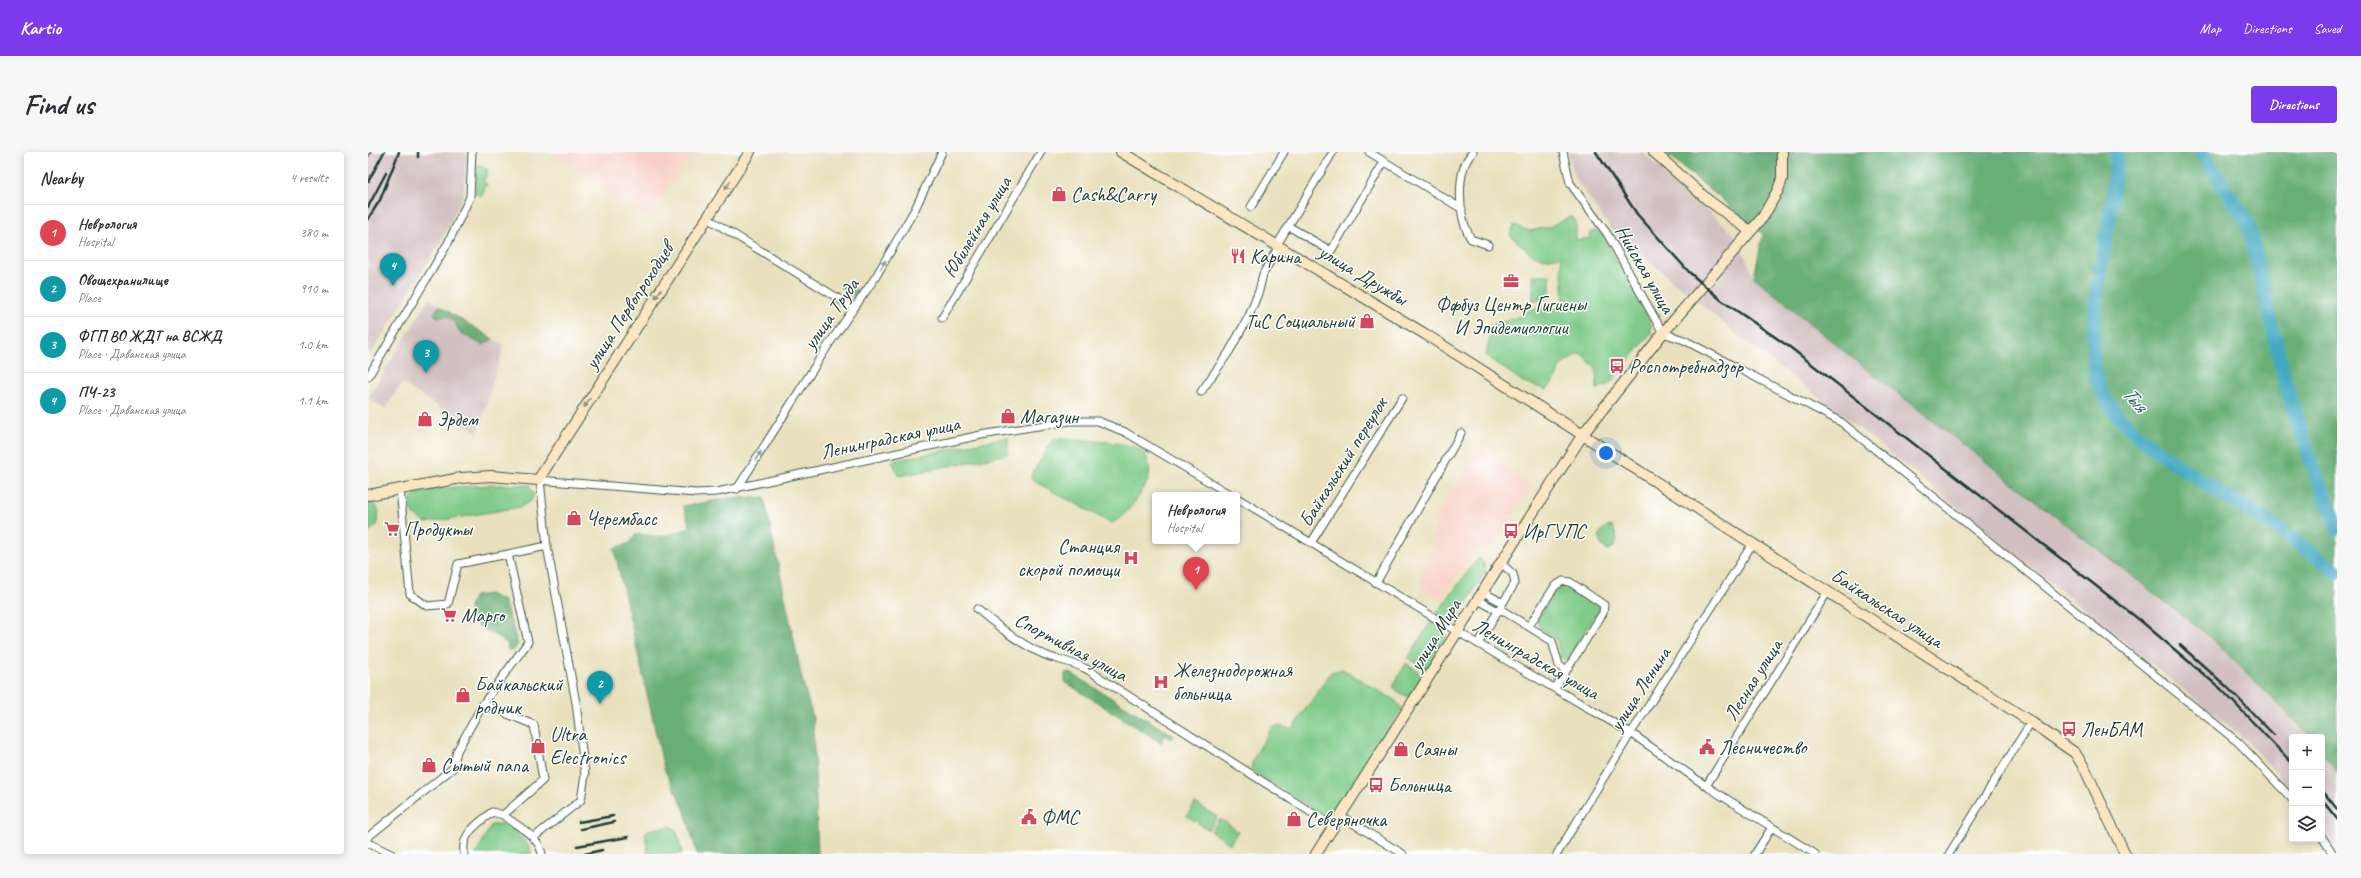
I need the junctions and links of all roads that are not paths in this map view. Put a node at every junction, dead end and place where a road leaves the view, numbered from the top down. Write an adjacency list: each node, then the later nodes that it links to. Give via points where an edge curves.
1 (472, 152): 24 (street, via 470,197 448,243)
2 (750, 152): 16 (street, улица Первопроходцев, one-way to 16)
3 (942, 152): 21 (street, улица Труда, one-way to 3, via 875,278 915,209)
4 (1041, 152): 22 (street, Юбилейная улица)
5 (1121, 152): 19 (street, улица Дружбы)
6 (1284, 152): 14 (street)
7 (1333, 152): 17 (street)
8 (1368, 152): 13 (street)
9 (1473, 152): 15 (street, via 1462,170)
10 (1563, 152): 23 (street, Нийская улица, via 1570,183 1608,235)
11 (1654, 152): 18 (street, via 1708,200)
12 (1782, 152): 18 (street, улица Мира, via 1782,179 1778,190 1763,217)
13 (1384, 162): 15 (street); 17 (street, via 1331,252)
14 (1251, 207)
15 (1462, 209): 20 (street, via 1471,239)
16 (707, 218): 21 (street); 29 (street, улица Первопроходцев, one-way to 29)
17 (1288, 226): 19 (street)
18 (1750, 231): 23 (street, улица Мира)
19 (1278, 245): 25 (street, via 1263,274 1249,316 1230,352); 28 (street, улица Дружбы)
20 (1488, 245)
21 (854, 308): 31 (street, улица Труда, one-way to 21)
22 (942, 318)
23 (1663, 333): 28 (street, улица Мира); 54 (street, Нийская улица, via 1684,340 1841,422 2239,743)
24 (368, 377)
25 (1201, 392)
26 (1402, 398): 35 (street, Байкальский переулок)
27 (1462, 433): 40 (street)
28 (1583, 434): 36 (street, Байкальская улица); 39 (street, улица Мира)
29 (539, 480): 30 (street, via 490,476); 31 (street, Ленинградская улица, via 696,493); 37 (street)
30 (400, 489): 33 (street); 38 (street, via 410,594 427,606 448,604 458,564)
31 (737, 489): 32 (street, Ленинградская улица, via 879,455 1012,428 1070,421 1098,421 1125,432)
32 (1226, 492)
33 (368, 494)
34 (1240, 500): 35 (street, Ленинградская улица)
35 (1311, 543): 40 (street, Ленинградская улица)
36 (1753, 543): 41 (street, Байкальская улица); 52 (street, улица Ленина)
37 (547, 546): 38 (street); 60 (street, via 576,703 586,776 581,800)
38 (508, 554): 50 (street, via 528,642)
39 (1501, 563): 42 (street, улица Мира); 43 (street, via 1515,577 1513,586)
40 (1376, 583): 46 (street, Ленинградская улица)
41 (1828, 591): 51 (street, Байкальская улица); 53 (street, Лесная улица)
42 (1480, 596): 43 (street); 46 (street, улица Мира)
43 (1500, 608): 45 (street); 47 (street)
44 (977, 609): 58 (street, Спортивная улица, via 1003,631 1049,656 1076,663 1088,670)
45 (1529, 626): 48 (street, via 1552,641 1559,665); 48 (street, via 1560,582 1570,582 1603,604 1604,612)
46 (1458, 632): 47 (street, Ленинградская улица); 56 (street, улица Мира)
47 (1478, 644): 49 (street, Ленинградская улица)
48 (1566, 671): 49 (street)
49 (1555, 688): 52 (street, Ленинградская улица)
50 (483, 704): 55 (street, via 534,726 543,780); 59 (street, via 457,751 453,768)
51 (2031, 722): 71 (street); 72 (street, Байкальская улица, via 2075,753)
52 (1631, 733): 53 (street, Ленинградская улица); 68 (street, улица Ленина)
53 (1706, 786): 57 (street, Ленинградская улица)
54 (2289, 796)
55 (504, 815): 60 (street); 64 (street, via 492,812 467,833 463,845)
56 (1341, 816): 58 (street, улица Мира); 67 (street)
57 (1772, 827): 69 (street); 70 (street, Ленинградская улица)
58 (1334, 828): 66 (street, улица Мира)
59 (368, 837)
60 (533, 838): 65 (street, via 541,847)
61 (2325, 841): 73 (street)
62 (368, 843): 63 (street)
63 (391, 854)
64 (464, 854)
65 (542, 854)
66 (1316, 854)
67 (1403, 854)
68 (1557, 854)
69 (1755, 854)
70 (1815, 854)
71 (1949, 854)
72 (2125, 854)
73 (2334, 854)

